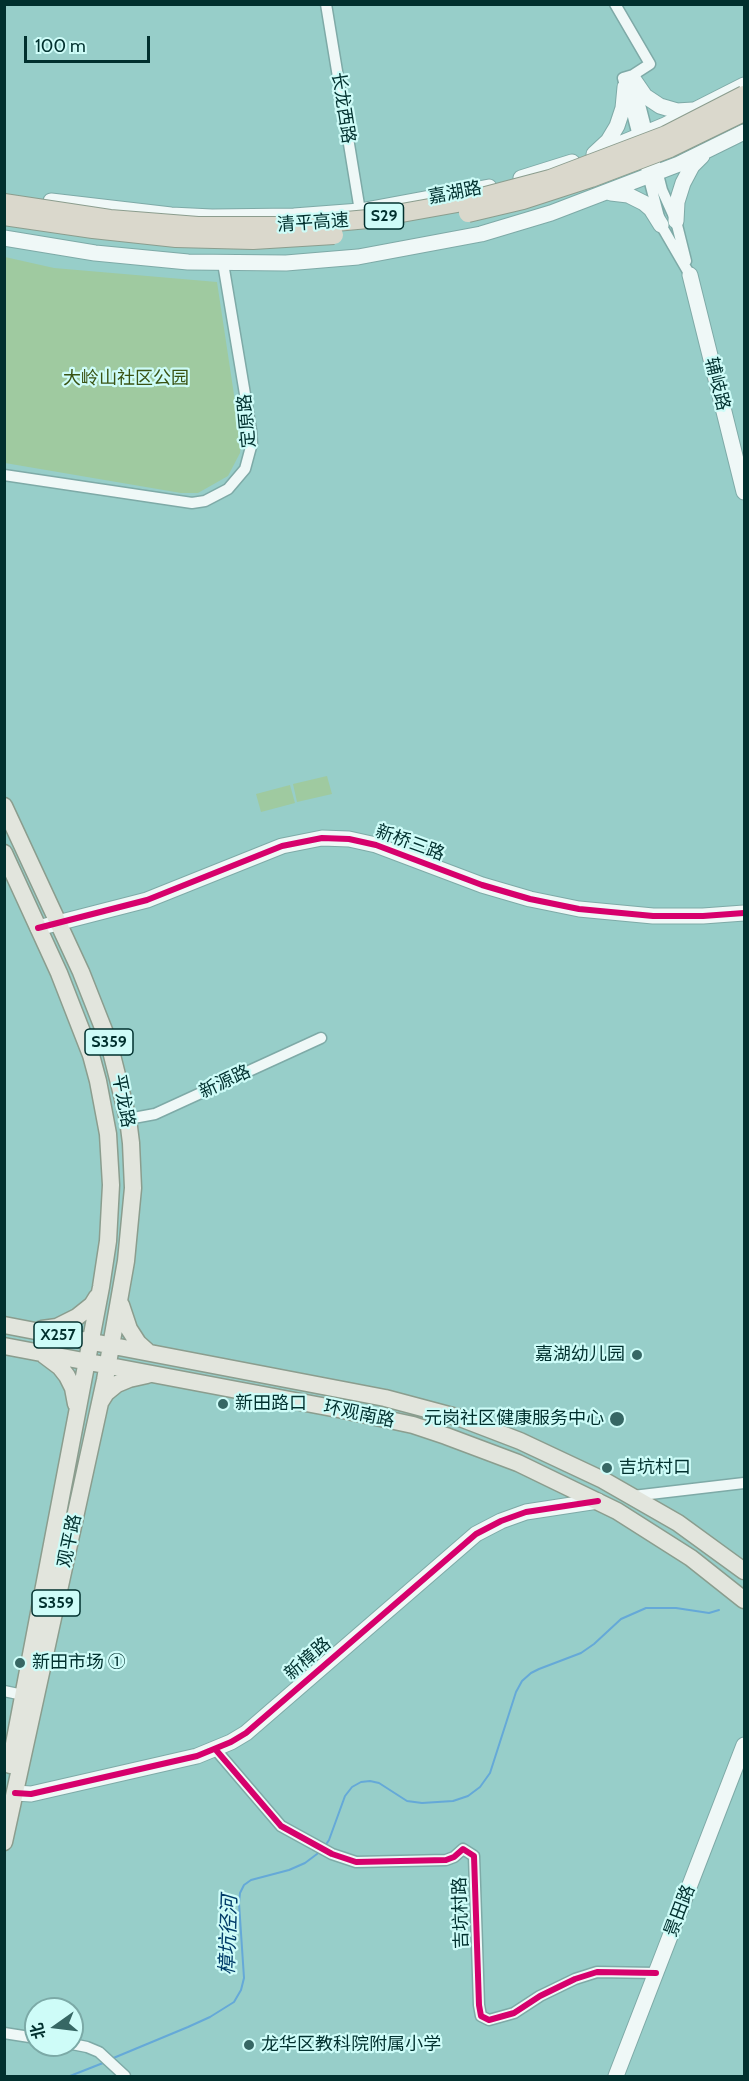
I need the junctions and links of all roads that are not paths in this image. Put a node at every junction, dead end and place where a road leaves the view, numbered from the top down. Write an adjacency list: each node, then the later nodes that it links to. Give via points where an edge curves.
1 (326, 4): 16 (street, 长龙西路)
2 (615, 4): 3 (street, via 650,64)
3 (629, 80): 6 (street, via 660,106 677,111); 9 (street); 11 (street, via 617,126)
4 (744, 85): 6 (street, 嘉湖路)
5 (744, 95): 15 (highway, 清平高速 / S29, bridge, via 666,135 550,179 471,200 368,219 292,226 198,226 110,219)
6 (696, 110): 9 (street, 嘉湖路)
7 (744, 112): 17 (highway, 清平高速 / S29, bridge, via 670,148 554,191 492,208 381,229 293,239 215,240 140,235)
8 (744, 132): 10 (street)
9 (643, 134): 11 (street, 嘉湖路); 12 (street)
10 (708, 151): 12 (street); 18 (street, via 692,166)
11 (594, 154): 16 (street, 嘉湖路, via 480,189)
12 (653, 175): 14 (street); 18 (street)
13 (4, 194): 16 (street, 嘉湖路, via 171,215 256,217)
14 (602, 194): 18 (street, via 620,193 637,199); 20 (street, via 504,228 358,258)
15 (4, 203)
16 (360, 211)
17 (4, 216)
18 (668, 223): 21 (street)
19 (4, 238): 20 (street, via 127,257)
20 (223, 263): 22 (street, 定原路, via 251,430 250,456 233,484 217,496 192,503)
21 (690, 276): 23 (street, 辅岐路)
22 (4, 475)
23 (744, 492)
24 (4, 806): 27 (main road, 平龙路 / S359)
25 (4, 853): 28 (main road, 平龙路 / S359)
26 (744, 913): 27 (street, 新桥三路, via 653,916 579,909 482,885 376,845 322,838 282,846 147,900)
27 (59, 922): 28 (street, 新桥三路); 30 (main road, 平龙路 / S359, via 109,1043)
28 (38, 928): 31 (main road, 平龙路 / S359, via 81,1030 104,1106 111,1185)
29 (321, 1038): 30 (street, 新源路, via 156,1114)
30 (128, 1119): 32 (main road, 平龙路 / S359, via 133,1188)
31 (101, 1287): 34 (main road, via 92,1305 77,1317); 35 (main road, 平龙路 / S359)
32 (120, 1298): 36 (main road, 平龙路 / S359); 39 (main road, via 129,1329)
33 (4, 1325): 34 (main road, 环观南路 / X257)
34 (33, 1330): 35 (main road, 环观南路 / X257)
35 (91, 1341): 36 (main road, 环观南路 / X257); 40 (main road, 平龙路 / S359)
36 (112, 1345): 39 (main road, 环观南路 / X257); 41 (main road, 观平路 / S359)
37 (4, 1346): 38 (main road, 环观南路 / X257)
38 (38, 1352): 40 (main road, 环观南路 / X257); 44 (main road, via 67,1376)
39 (148, 1352): 46 (main road, 环观南路 / X257, via 385,1398 460,1418 520,1441)
40 (87, 1361): 41 (main road, 环观南路 / X257); 44 (main road, 观平路 / S359)
41 (108, 1365): 42 (main road, 环观南路 / X257); 43 (main road, 观平路 / S359)
42 (161, 1375): 43 (main road, via 123,1382 111,1388); 47 (main road, 环观南路 / X257, via 413,1425 518,1463)
43 (100, 1401): 55 (main road, 观平路 / S359)
44 (77, 1414): 51 (main road, 观平路 / S359)
45 (744, 1483): 46 (street)
46 (633, 1496): 48 (main road, 环观南路 / X257)
47 (598, 1501): 49 (main road, 环观南路 / X257, via 669,1543); 53 (street, 新樟路, via 526,1512 476,1534 246,1732)
48 (744, 1571)
49 (744, 1600)
50 (4, 1691): 51 (street)
51 (23, 1695): 55 (main road, 观平路 / S359)
52 (744, 1745): 57 (street, 景田路)
53 (216, 1749): 55 (street, 新樟路, via 31,1794); 57 (street, 吉坑村路, via 281,1826 332,1854 356,1862 446,1860 463,1849 474,1856 481,2016 489,2020 514,2013 566,1983 597,1972)
54 (744, 1773): 63 (street, 景田路)
55 (10, 1793): 56 (main road, 观平路 / S359)
56 (4, 1842)
57 (656, 1974): 62 (street, 景田路)
58 (4, 2033): 59 (street)
59 (24, 2036)
60 (84, 2046): 61 (street, via 99,2052)
61 (125, 2076)
62 (616, 2076)
63 (626, 2076)

